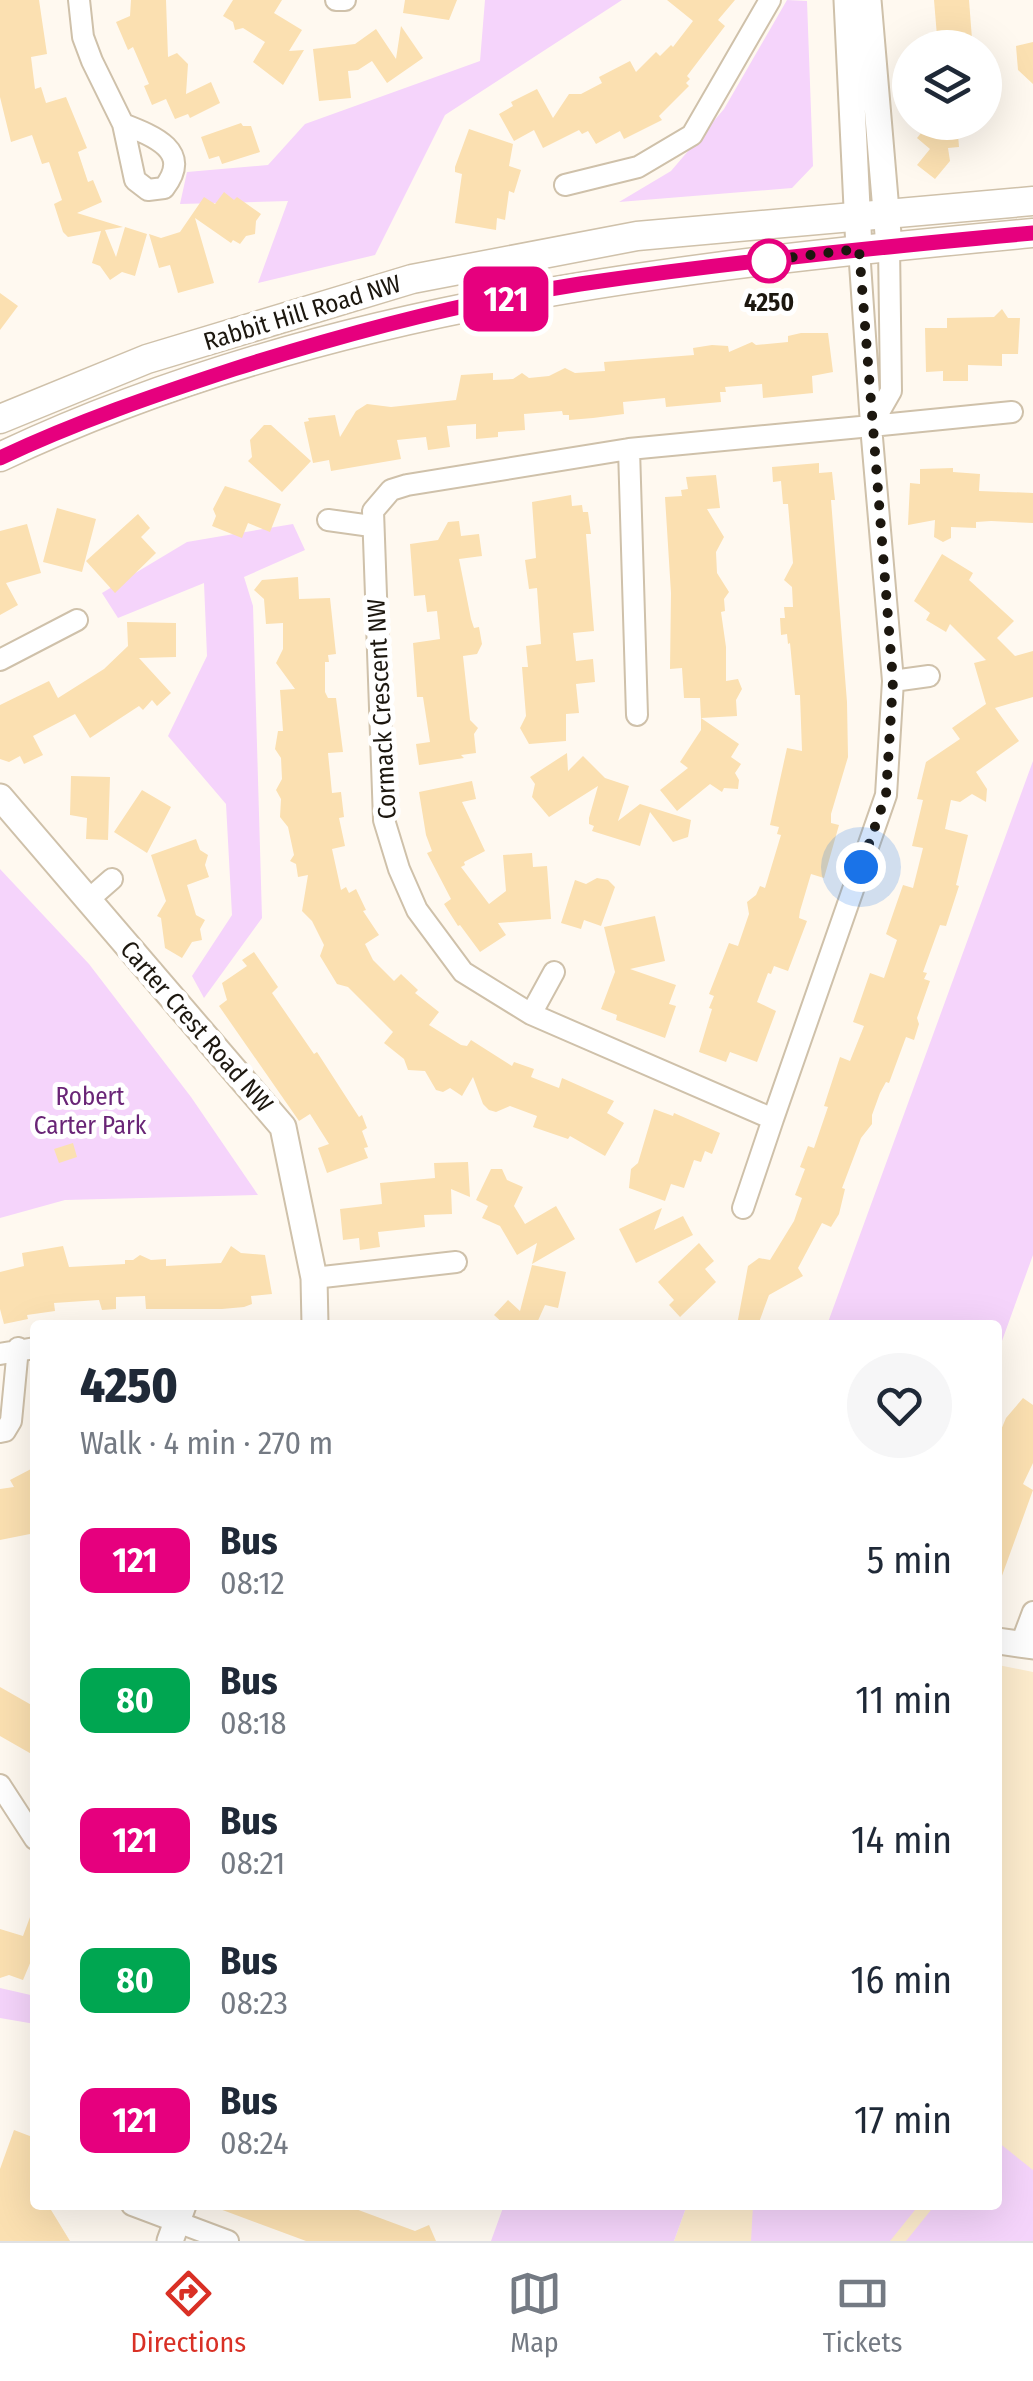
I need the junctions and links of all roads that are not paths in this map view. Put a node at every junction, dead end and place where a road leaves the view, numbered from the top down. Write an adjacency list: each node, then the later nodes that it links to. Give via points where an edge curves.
1 (79, 0): 7 (street, via 92,61)
2 (336, 0): 3 (street)
3 (345, 0)
4 (770, 0): 8 (street, via 692,136 638,167)
5 (846, 0): 11 (street)
6 (868, 0): 10 (street)
7 (124, 124)
8 (566, 185)
9 (1033, 202): 10 (main road, Rabbit Hill Road NW)
10 (886, 214): 11 (main road, Rabbit Hill Road NW); 13 (street)
11 (858, 216): 14 (street); 16 (main road, Rabbit Hill Road NW, via 637,236 412,279 147,359)
12 (1033, 233): 13 (main road, Rabbit Hill Road NW)
13 (889, 246): 14 (main road, Rabbit Hill Road NW); 17 (street, via 891,391)
14 (859, 249): 17 (street); 19 (main road, Rabbit Hill Road NW, via 578,285 424,315 158,394)
15 (1012, 412): 17 (street)
16 (0, 419)
17 (871, 426): 18 (street); 25 (street)
18 (629, 448): 21 (street, via 407,485 381,499); 26 (street)
19 (0, 458)
20 (328, 520): 21 (street)
21 (371, 526): 31 (street, Cormack Crescent NW, via 384,820 399,869 417,910 463,972)
22 (77, 620): 23 (street)
23 (0, 660)
24 (929, 676): 25 (street)
25 (893, 681): 32 (street, via 886,795)
26 (637, 715)
27 (0, 797): 29 (street, Carter Crest Road NW)
28 (112, 879): 29 (street)
29 (88, 900): 35 (street, Carter Crest Road NW, via 283,1127)
30 (554, 972): 31 (street)
31 (531, 1014): 32 (street, Cormack Crescent NW)
32 (773, 1119): 33 (street)
33 (743, 1208)
34 (456, 1262): 35 (street)
35 (314, 1278): 36 (street, Carter Crest Road NW)
36 (315, 1320)
37 (18, 1350): 38 (street, via 11,1421)
38 (0, 1432)
39 (1033, 1612): 40 (street)
40 (1017, 1644)
41 (0, 1785): 42 (street)
42 (30, 1831)
43 (145, 2210): 44 (street)
44 (177, 2222): 45 (street)
45 (228, 2241)

